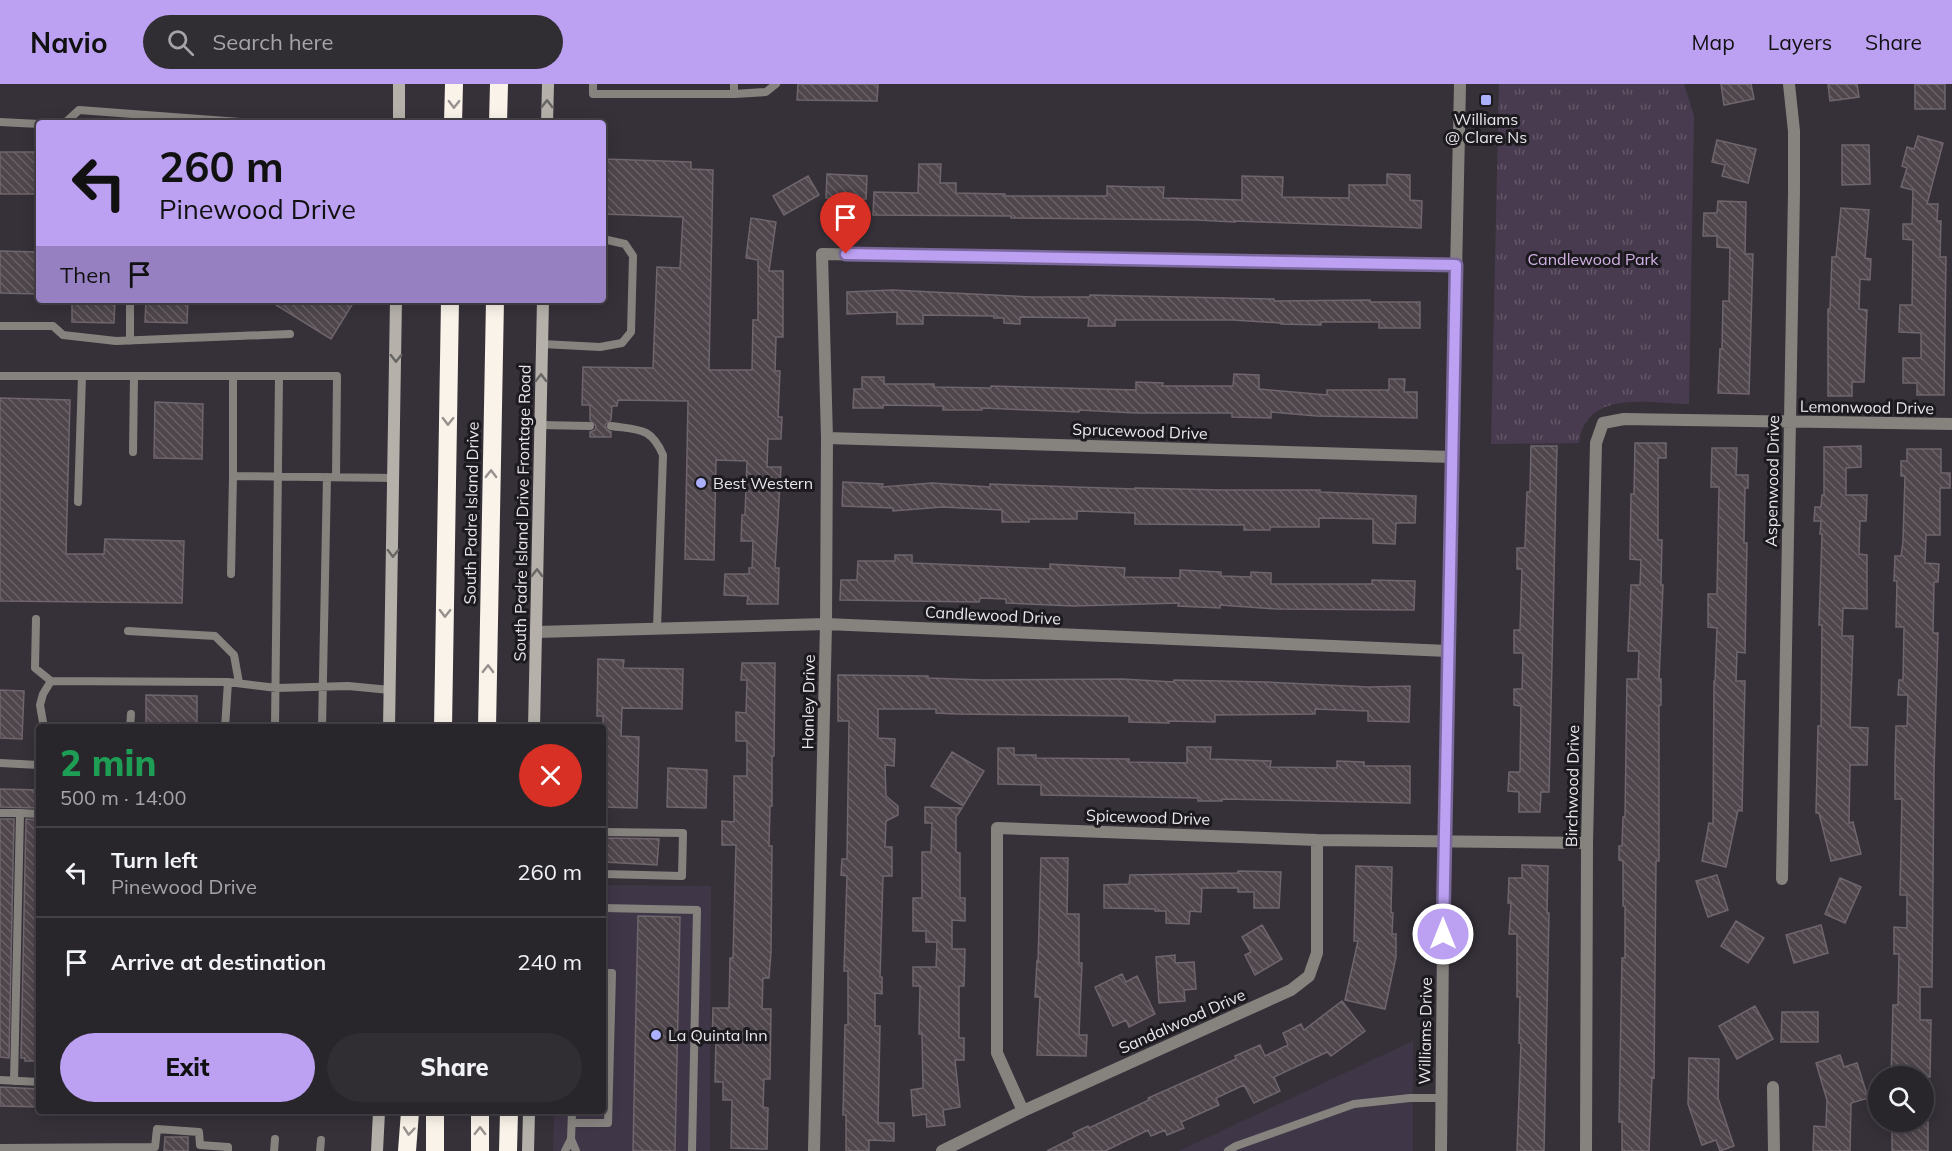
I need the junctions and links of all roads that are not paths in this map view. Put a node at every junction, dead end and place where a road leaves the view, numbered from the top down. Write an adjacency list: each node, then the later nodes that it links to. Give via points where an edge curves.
1 (399, 84): 15 (main road)
2 (454, 84): 16 (highway, one-way to 16)
3 (499, 84): 17 (highway)
4 (548, 84): 18 (main road, one-way to 4)
5 (593, 84): 10 (lane, via 593,94)
6 (734, 84): 10 (lane)
7 (776, 84): 10 (lane, via 766,92)
8 (1460, 84): 22 (street, Williams Drive)
9 (1789, 84): 37 (street, Aspenwood Drive, via 1794,131)
10 (734, 94)
11 (132, 114): 12 (lane, via 79,110); 13 (lane); 14 (lane)
12 (69, 120)
13 (132, 120)
14 (213, 120)
15 (399, 120)
16 (453, 120)
17 (498, 120)
18 (547, 120)
19 (0, 122): 20 (lane)
20 (36, 124)
21 (606, 240): 31 (lane, via 624,244 633,256 631,332 622,343 600,347)
22 (1456, 265): 43 (street, Hanley Drive, via 822,254); 45 (street, Williams Drive)
23 (130, 303): 30 (lane)
24 (396, 303): 50 (main road, one-way to 50)
25 (450, 303): 72 (highway, South Padre Island Drive, one-way to 72)
26 (495, 303): 73 (highway, South Padre Island Drive, one-way to 26)
27 (543, 303): 31 (main road, South Padre Island Drive Frontage Road)
28 (0, 326): 30 (lane, via 53,326 63,335)
29 (290, 334): 30 (lane)
30 (130, 340)
31 (542, 344): 40 (main road, South Padre Island Drive Frontage Road, one-way to 31)
32 (0, 376): 33 (lane)
33 (82, 376): 34 (lane); 51 (lane)
34 (134, 376): 35 (lane); 44 (lane)
35 (234, 376): 36 (lane); 46 (lane)
36 (279, 376): 47 (lane); 49 (lane, via 337,376)
37 (1790, 422): 38 (street, Lemonwood Drive, via 1624,419); 39 (street, Lemonwood Drive); 85 (street, Aspenwood Drive)
38 (1603, 423): 83 (street, Birchwood Drive, via 1596,443)
39 (1952, 424)
40 (540, 425): 41 (lane); 57 (main road, South Padre Island Drive Frontage Road, one-way to 40)
41 (590, 426)
42 (611, 426): 55 (lane, via 644,431 657,441 663,455)
43 (827, 438): 45 (street, Sprucewood Drive); 54 (street, Hanley Drive)
44 (133, 452)
45 (1452, 457): 58 (street, Williams Drive)
46 (233, 476): 47 (lane); 52 (lane)
47 (279, 477): 48 (lane); 63 (lane)
48 (327, 477): 49 (lane); 62 (lane)
49 (336, 477): 50 (lane)
50 (394, 478): 64 (main road, one-way to 64)
51 (78, 502)
52 (231, 574)
53 (36, 619): 59 (lane, via 35,668)
54 (826, 624): 55 (street, Candlewood Drive); 58 (street, Candlewood Drive); 119 (street, Hanley Drive)
55 (657, 628): 57 (street, Candlewood Drive)
56 (128, 631): 61 (lane, via 215,636 234,655)
57 (536, 632): 74 (main road, South Padre Island Drive Frontage Road)
58 (1448, 651): 82 (street, Williams Drive)
59 (51, 681): 60 (lane); 66 (lane, via 40,705)
60 (228, 682): 61 (lane); 68 (lane)
61 (239, 683): 63 (lane)
62 (322, 686): 63 (lane); 64 (lane); 70 (lane)
63 (277, 688): 69 (lane)
64 (390, 690): 71 (main road)
65 (131, 714): 67 (lane)
66 (43, 724)
67 (130, 724)
68 (225, 724)
69 (275, 724)
70 (322, 724)
71 (389, 724)
72 (443, 724)
73 (486, 724)
74 (534, 724)
75 (0, 763): 76 (lane)
76 (36, 765)
77 (0, 813): 78 (lane)
78 (20, 813): 79 (lane); 89 (lane)
79 (36, 814)
80 (606, 832): 84 (lane, via 683,833 682,876)
81 (1317, 840): 82 (street, Spicewood Drive); 93 (street, Sandalwood Drive, via 1317,953 1309,976 1291,990); 93 (street, Spicewood Drive, via 997,828 997,1053)
82 (1444, 840): 83 (street, Spicewood Drive); 92 (street, Williams Drive)
83 (1587, 843): 123 (street, Birchwood Drive)
84 (606, 874)
85 (1782, 879)
86 (606, 908): 118 (lane, via 697,910)
87 (606, 973): 101 (lane, via 612,973 608,1123)
88 (0, 1080): 89 (lane)
89 (14, 1081): 90 (lane)
90 (36, 1082)
91 (1773, 1087): 124 (street)
92 (1441, 1098): 121 (lane, via 1354,1104); 122 (street, Williams Drive)
93 (1023, 1111): 120 (street, Sandalwood Drive)
94 (379, 1114): 110 (main road)
95 (410, 1114): 111 (highway, one-way to 111)
96 (435, 1114): 112 (highway)
97 (480, 1114): 113 (highway, one-way to 97)
98 (508, 1114): 114 (highway)
99 (529, 1114): 115 (main road)
100 (572, 1114): 101 (lane)
101 (572, 1123): 103 (lane)
102 (275, 1139): 108 (lane)
103 (571, 1139): 116 (lane); 117 (lane)
104 (321, 1140): 109 (lane)
105 (0, 1148): 106 (lane)
106 (36, 1149): 107 (lane, via 155,1147 157,1129 199,1132 200,1145 228,1147)
107 (228, 1151)
108 (274, 1151)
109 (320, 1151)
110 (377, 1151)
111 (407, 1151)
112 (435, 1151)
113 (480, 1151)
114 (508, 1151)
115 (528, 1151)
116 (565, 1151)
117 (576, 1151)
118 (692, 1151)
119 (814, 1151)
120 (942, 1151)
121 (1228, 1151)
122 (1441, 1151)
123 (1586, 1151)
124 (1774, 1151)

